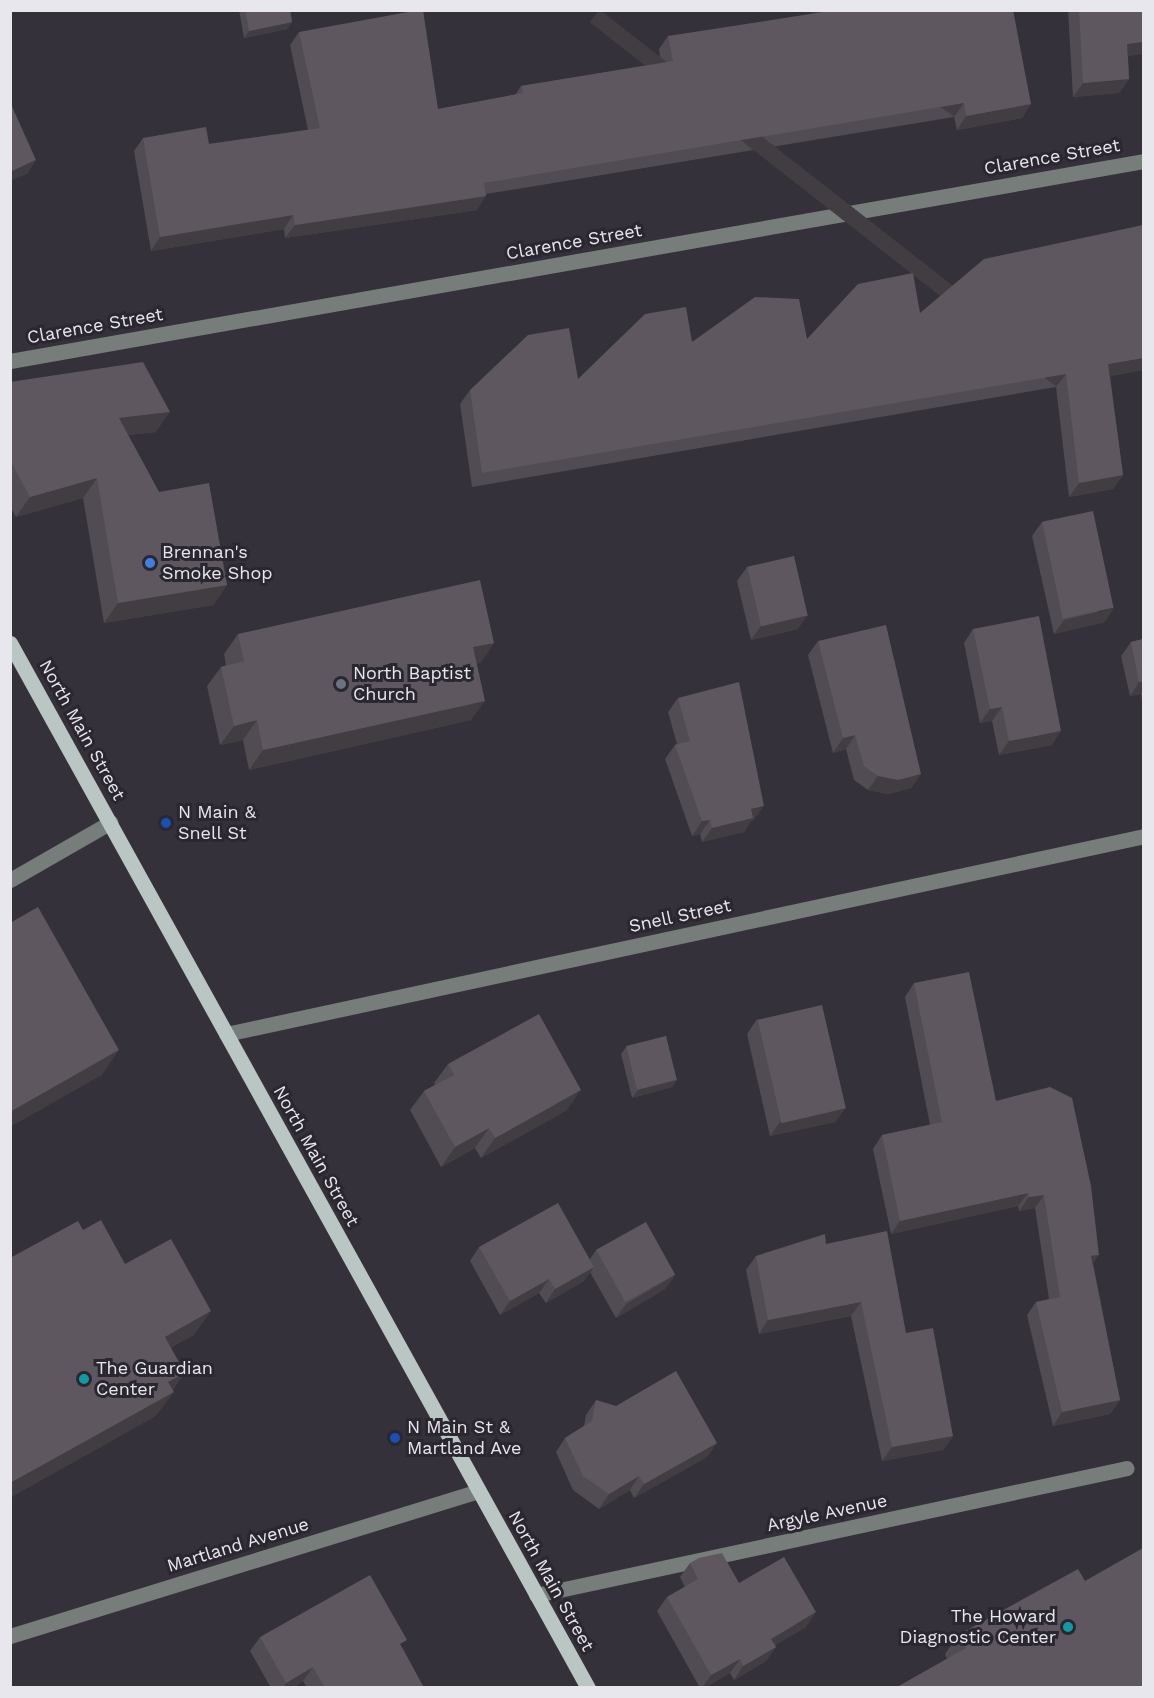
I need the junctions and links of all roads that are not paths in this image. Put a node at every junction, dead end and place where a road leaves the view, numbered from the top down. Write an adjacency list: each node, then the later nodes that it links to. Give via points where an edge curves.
1 (1143, 161): 2 (street, Clarence Street)
2 (10, 361)
3 (10, 643): 4 (main road, North Main Street)
4 (111, 822): 6 (street); 7 (main road, North Main Street)
5 (1143, 836): 7 (street, Snell Street)
6 (10, 880)
7 (226, 1034): 9 (main road, North Main Street)
8 (1127, 1468): 10 (street, Argyle Avenue)
9 (478, 1491): 10 (main road, North Main Street); 11 (street, Martland Avenue)
10 (536, 1595): 12 (main road, North Main Street)
11 (10, 1636)
12 (588, 1688)

